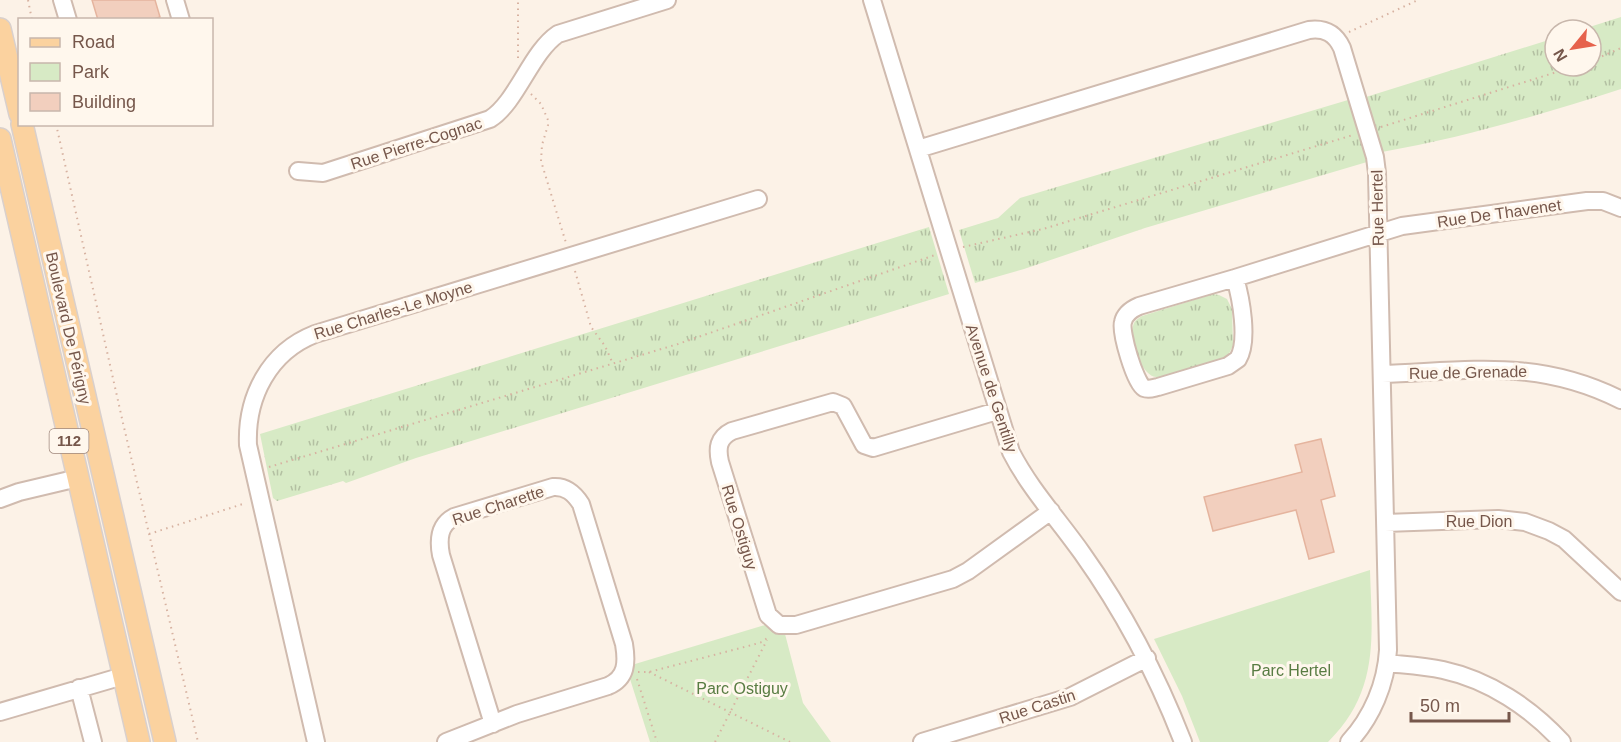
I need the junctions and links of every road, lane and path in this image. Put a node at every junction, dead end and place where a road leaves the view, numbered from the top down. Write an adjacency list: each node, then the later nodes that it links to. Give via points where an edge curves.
1 (28, 0): 8 (path)
2 (62, 0): 9 (street)
3 (175, 0): 10 (street)
4 (518, 0): 15 (path)
5 (667, 0): 25 (street, Rue Pierre-Cognac, via 558,33 498,114 490,119 322,173)
6 (872, 0): 23 (street, Avenue de Gentilly)
7 (1418, 0): 12 (path)
8 (32, 18)
9 (67, 18)
10 (180, 18)
11 (0, 29): 18 (main road)
12 (1344, 35)
13 (1621, 48): 14 (path)
14 (1603, 56)
15 (519, 64)
16 (1543, 76): 21 (path)
17 (528, 91): 30 (path, via 541,104 548,120 540,155)
18 (18, 106)
19 (22, 126): 58 (main road, Boulevard De Périgny / 112)
20 (56, 126): 44 (path, Boulevard De Périgny)
21 (1375, 129)
22 (1358, 134): 29 (path, via 1053,226)
23 (918, 149): 28 (street, Rue Hertel, via 1309,30 1321,30 1335,36 1342,48 1375,157); 37 (street, Avenue de Gentilly)
24 (1, 151): 39 (main road, Boulevard De Périgny / 112)
25 (298, 171)
26 (758, 198): 60 (street, Rue Charles-Le Moyne, via 315,334 292,345 273,363 252,405 248,445)
27 (1621, 208): 28 (street, Rue De Thavenet, via 1603,201 1580,202 1402,226)
28 (1378, 233): 33 (street, Rue De Thavenet); 35 (street, Rue Hertel)
29 (962, 247)
30 (567, 248)
31 (937, 254): 34 (path)
32 (573, 265): 34 (path, via 591,327)
33 (1235, 279): 33 (street, Rue De Thavenet, via 1241,303 1242,345 1238,359 1228,366 1158,387 1141,386 1122,330 1127,314 1139,306)
34 (613, 364): 38 (path)
35 (1382, 374): 36 (street, Rue de Grenade, via 1531,371 1573,380); 43 (street, Rue Hertel)
36 (1621, 400)
37 (997, 411): 42 (street, Avenue de Gentilly, via 1016,463); 42 (street, Rue Ostiguy, via 873,448 864,445 843,406 833,402 725,435 718,453 768,615 779,625 796,625 953,579)
38 (266, 468)
39 (78, 478): 40 (street); 51 (main road, Boulevard De Périgny / 112)
40 (0, 499)
41 (247, 503): 44 (path)
42 (1051, 511): 48 (street, Avenue de Gentilly, via 1095,571)
43 (1385, 523): 45 (street, Rue Dion, via 1498,519 1525,522 1564,539); 49 (street, Rue Hertel)
44 (149, 534): 59 (path, Boulevard De Périgny)
45 (1621, 592)
46 (774, 631): 47 (path)
47 (768, 639): 50 (path); 53 (path)
48 (1147, 658): 65 (street, Rue Castin, via 1070,697); 66 (street, Avenue de Gentilly)
49 (1387, 663): 67 (street, Rue Hertel, via 1374,705); 68 (street, via 1442,670 1484,683 1518,703)
50 (649, 672): 53 (path); 62 (path, via 634,670)
51 (123, 676): 52 (street); 57 (main road, Boulevard De Périgny / 112)
52 (79, 688): 54 (street); 56 (street)
53 (731, 711): 63 (path); 64 (path)
54 (0, 712)
55 (494, 724): 55 (street, Rue Charette, via 608,686 624,672 624,644 581,504 566,489 553,487 454,517 441,530 441,555); 61 (street, Rue Charette)
56 (93, 742)
57 (139, 742)
58 (165, 742)
59 (198, 742)
60 (316, 742)
61 (446, 742)
62 (657, 742)
63 (715, 742)
64 (790, 742)
65 (922, 742)
66 (1183, 742)
67 (1349, 742)
68 (1562, 742)

